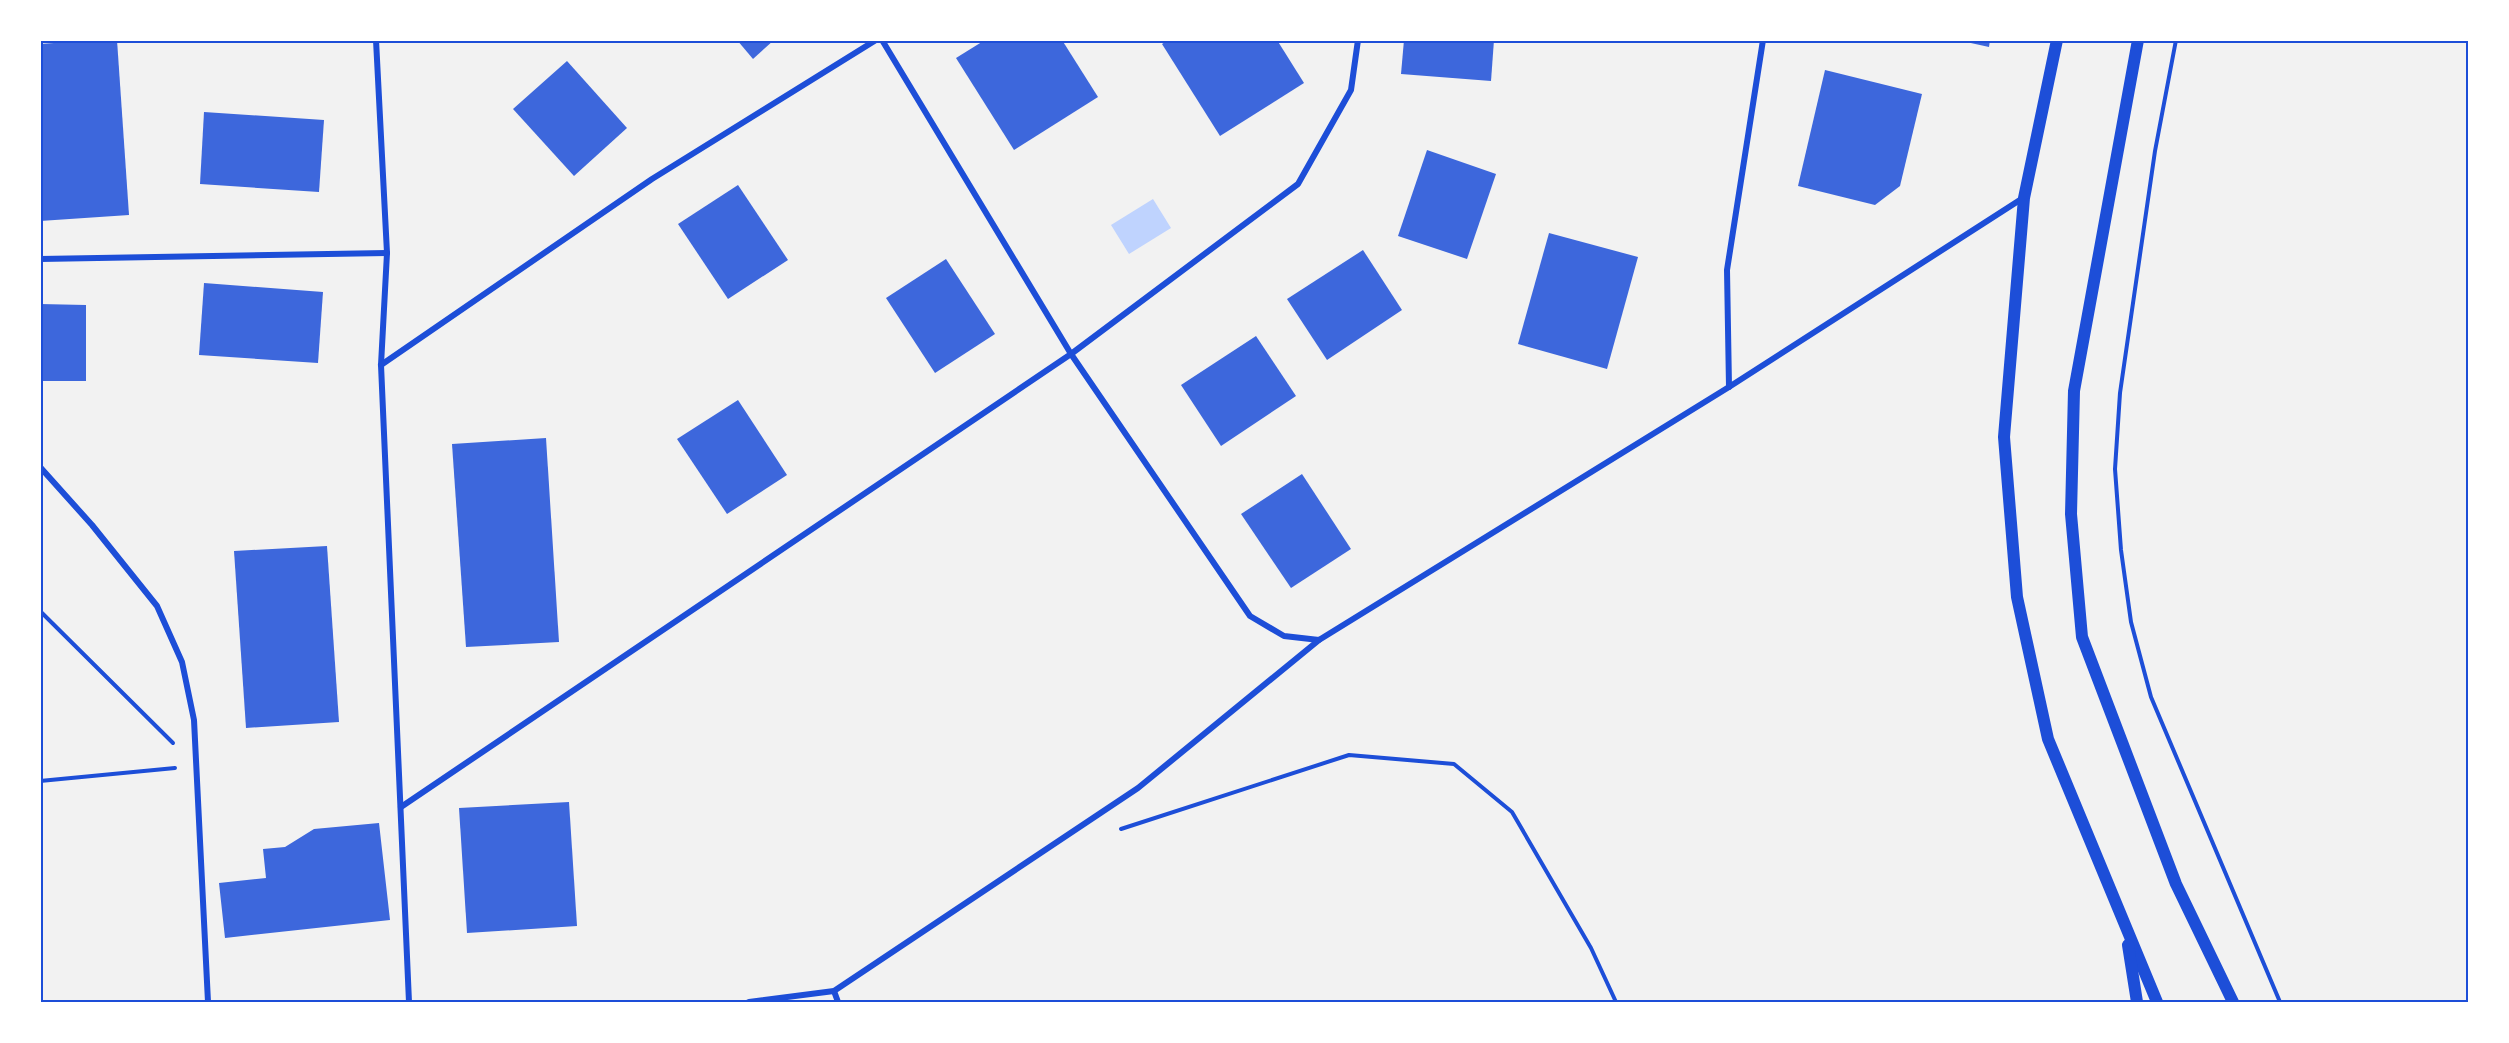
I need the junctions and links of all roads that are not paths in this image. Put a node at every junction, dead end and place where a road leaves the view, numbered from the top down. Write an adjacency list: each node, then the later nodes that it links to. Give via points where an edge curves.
1 (376, 40): 9 (street)
2 (876, 40): 12 (street, via 652,180)
3 (882, 40): 11 (street)
4 (1358, 40): 11 (street, via 1351,90 1299,184)
5 (1763, 40): 13 (street, via 1727,270)
6 (2057, 40): 8 (main road)
7 (2138, 40): 25 (main road, via 2074,392 2071,514 2082,637 2176,884)
8 (2024, 198): 13 (street); 17 (main road, via 2004,437 2017,597 2048,739)
9 (387, 253): 10 (street); 12 (street)
10 (40, 259)
11 (1071, 354): 15 (street, via 1250,616 1284,636); 16 (street)
12 (381, 365): 16 (street)
13 (1730, 387): 15 (street)
14 (40, 467): 19 (street, via 157,606 182,662 194,720)
15 (1319, 640): 18 (street, via 1138,788)
16 (401, 807): 20 (street)
17 (2126, 926): 23 (main road); 24 (main road)
18 (834, 991): 21 (street); 22 (street)
19 (208, 1002)
20 (409, 1002)
21 (749, 1002)
22 (838, 1002)
23 (2137, 1002)
24 (2157, 1002)
25 (2233, 1002)

